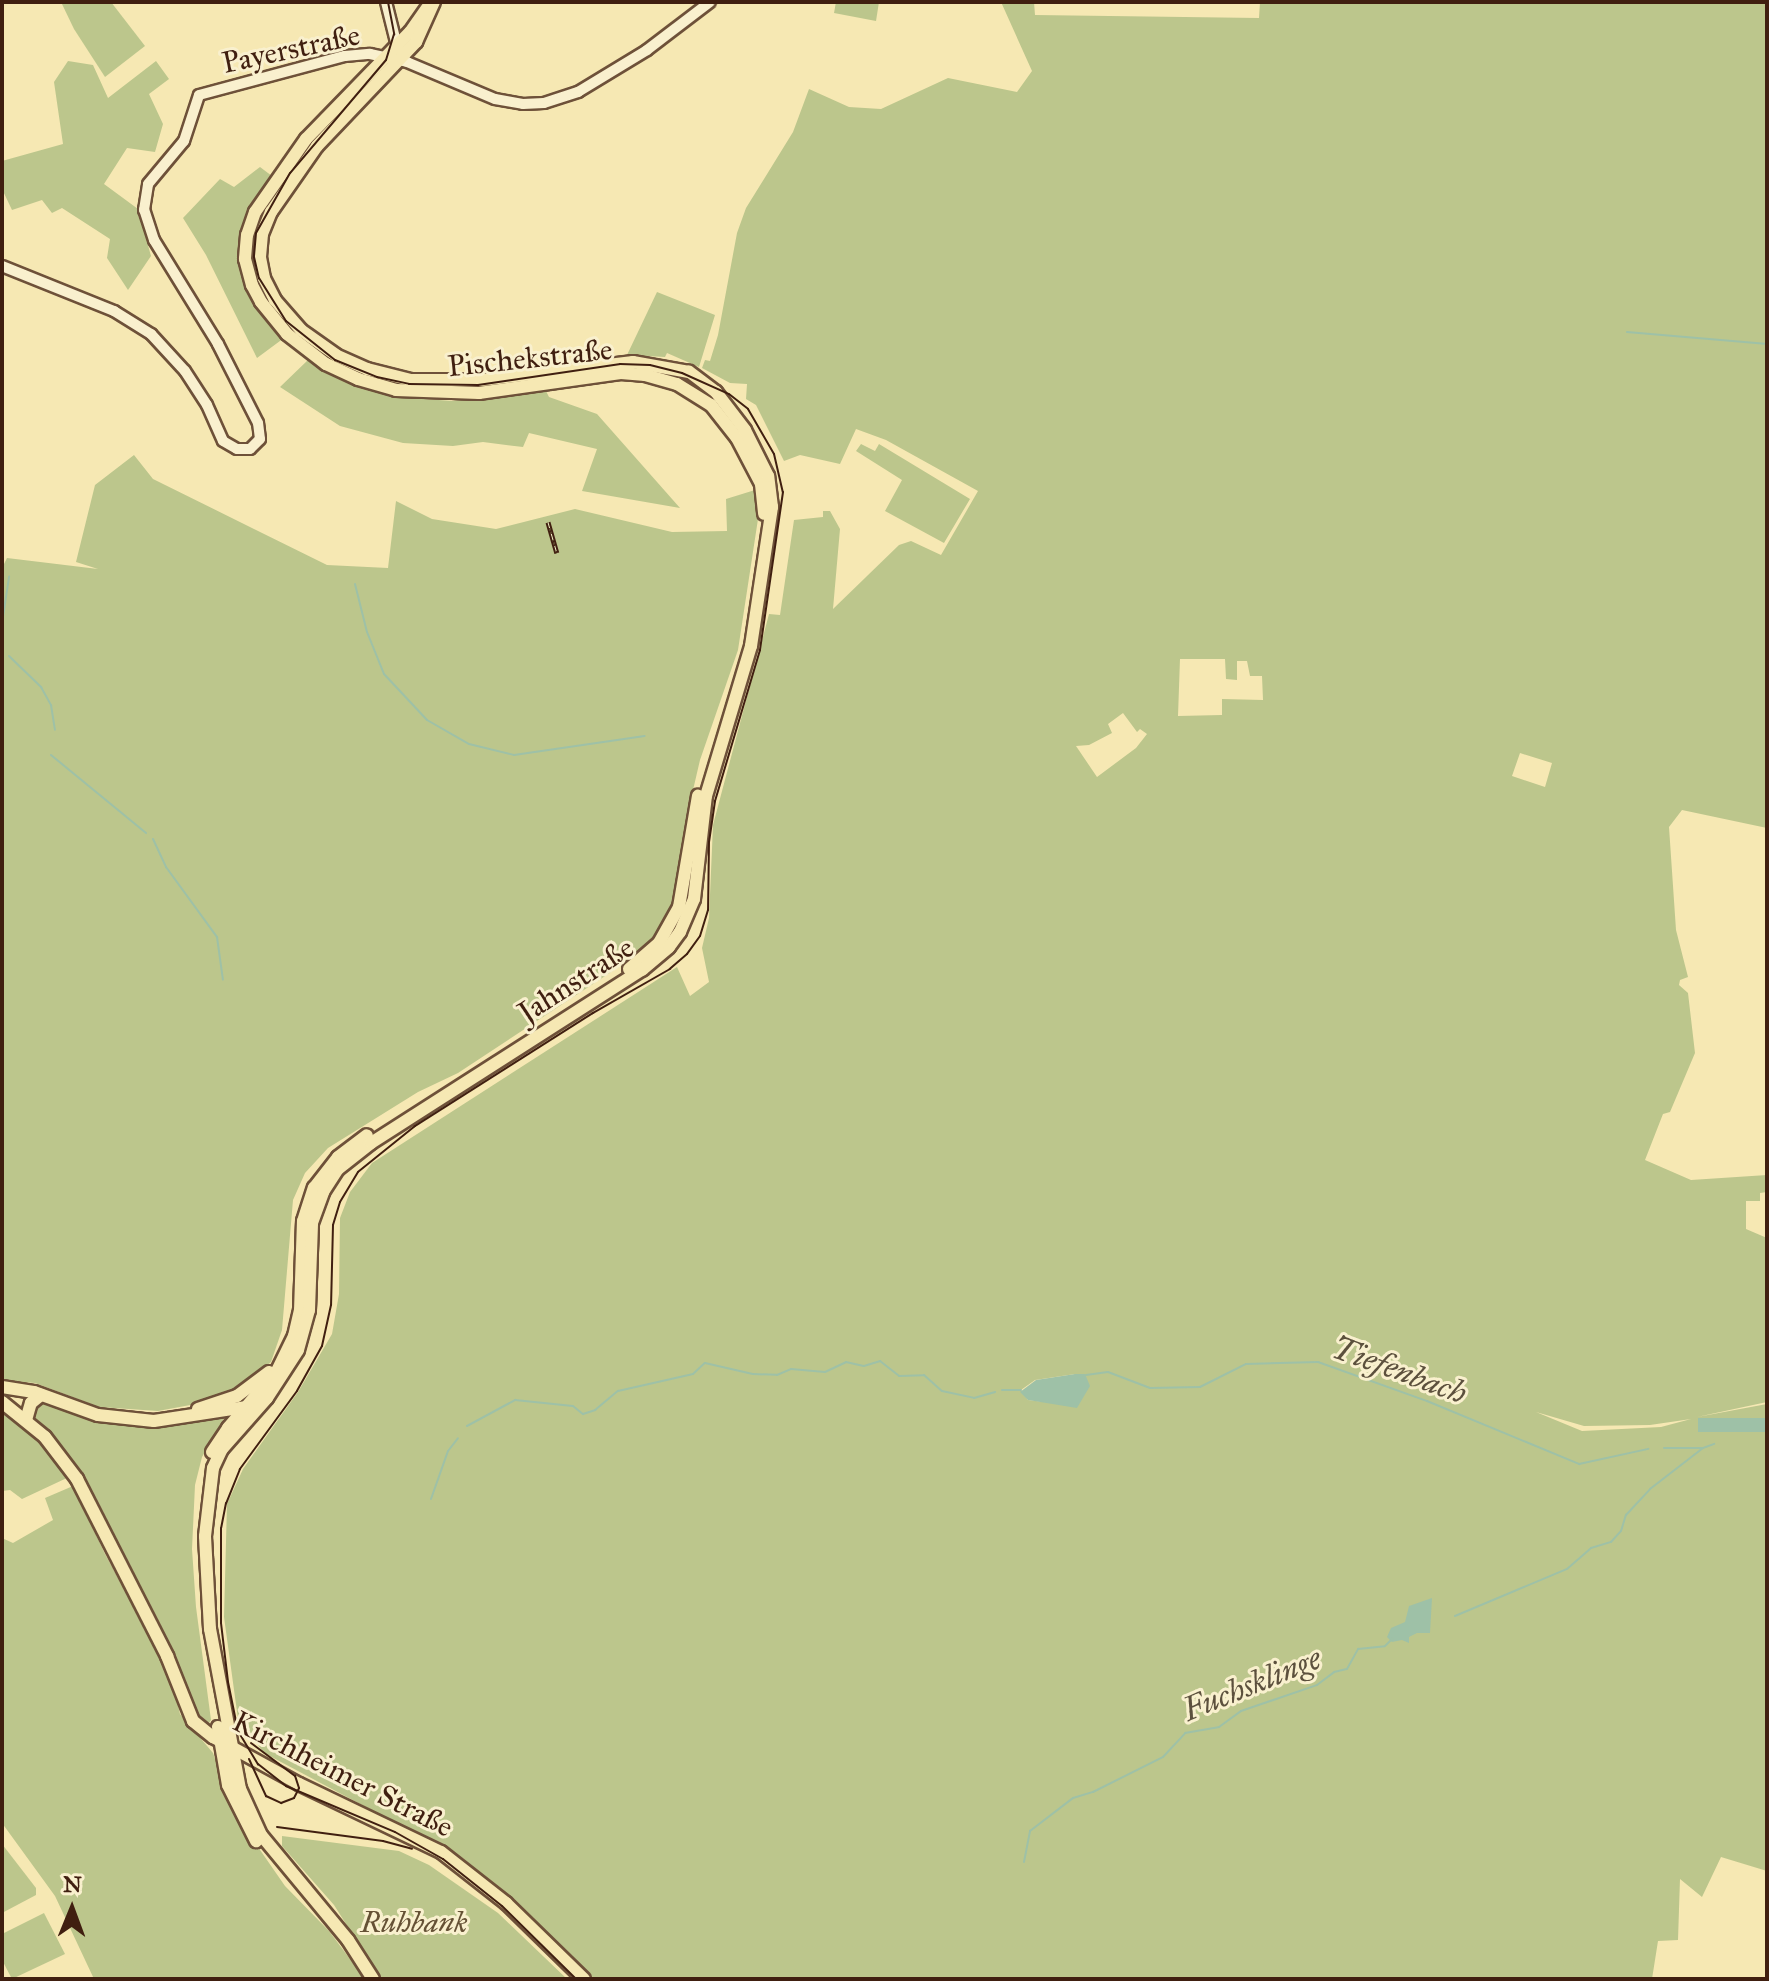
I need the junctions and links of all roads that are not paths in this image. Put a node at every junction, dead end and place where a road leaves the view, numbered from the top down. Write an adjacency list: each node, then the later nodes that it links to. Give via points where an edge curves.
1 (386, 2): 4 (street)
2 (432, 2): 5 (main road, Pischekstraße); 8 (main road, Pischekstraße)
3 (710, 2): 8 (street, Payerstraße, via 647,50 555,101 523,104 495,99)
4 (391, 22): 5 (street); 7 (street)
5 (397, 45): 7 (main road, Pischekstraße); 8 (street)
6 (345, 56): 7 (street, Payerstraße); 9 (street, via 364,60); 10 (street, Payerstraße, via 204,93 195,101 188,133 148,184 144,210 154,240 251,406 260,427 257,444 240,450 226,443 180,364 135,323)
7 (385, 56): 8 (street, Payerstraße); 9 (main road, Pischekstraße)
8 (411, 65): 11 (main road, Pischekstraße, via 382,78 317,146 265,226 260,249 264,278 301,330 347,361 411,380 481,380 641,362 689,372)
9 (364, 75): 11 (main road, Pischekstraße, via 297,151 249,228 245,259 252,285 287,334 335,369 396,390 479,393 630,373 677,384)
10 (2, 266)
11 (716, 401): 12 (main road, Jahnstraße, via 755,470 764,513 743,646 698,794 685,888 674,919 633,966 368,1135 328,1167 304,1215 299,1317); 15 (main road, Jahnstraße, via 760,455 770,486 771,522 749,657 706,796 688,917 675,940 652,962 338,1169 312,1223 304,1334)
12 (282, 1364): 17 (main road); 19 (main road, via 227,1401)
13 (2, 1387): 14 (main road)
14 (41, 1395): 19 (main road, via 98,1415); 20 (main road, via 31,1403)
15 (267, 1398): 17 (main road); 22 (main road, Jahnstraße, via 222,1449 208,1492 209,1618)
16 (5, 1406): 20 (main road, Kirchheimer Straße)
17 (246, 1407): 18 (main road); 21 (main road)
18 (207, 1415): 19 (main road); 21 (main road, via 220,1427)
19 (144, 1419)
20 (26, 1420): 22 (main road, Kirchheimer Straße, via 77,1479 167,1656 193,1721)
21 (221, 1436): 22 (main road, via 206,1465 201,1491 199,1561 207,1663)
22 (225, 1743): 23 (main road, Kirchheimer Straße); 24 (main road); 25 (main road, via 228,1785)
23 (257, 1761): 24 (main road, via 242,1769); 29 (main road, Kirchheimer Straße, via 441,1852 506,1903)
24 (240, 1789): 26 (main road)
25 (247, 1827): 26 (main road); 27 (main road, via 276,1868)
26 (261, 1835): 27 (main road)
27 (331, 1920): 28 (main road)
28 (373, 1979)
29 (584, 1979)

